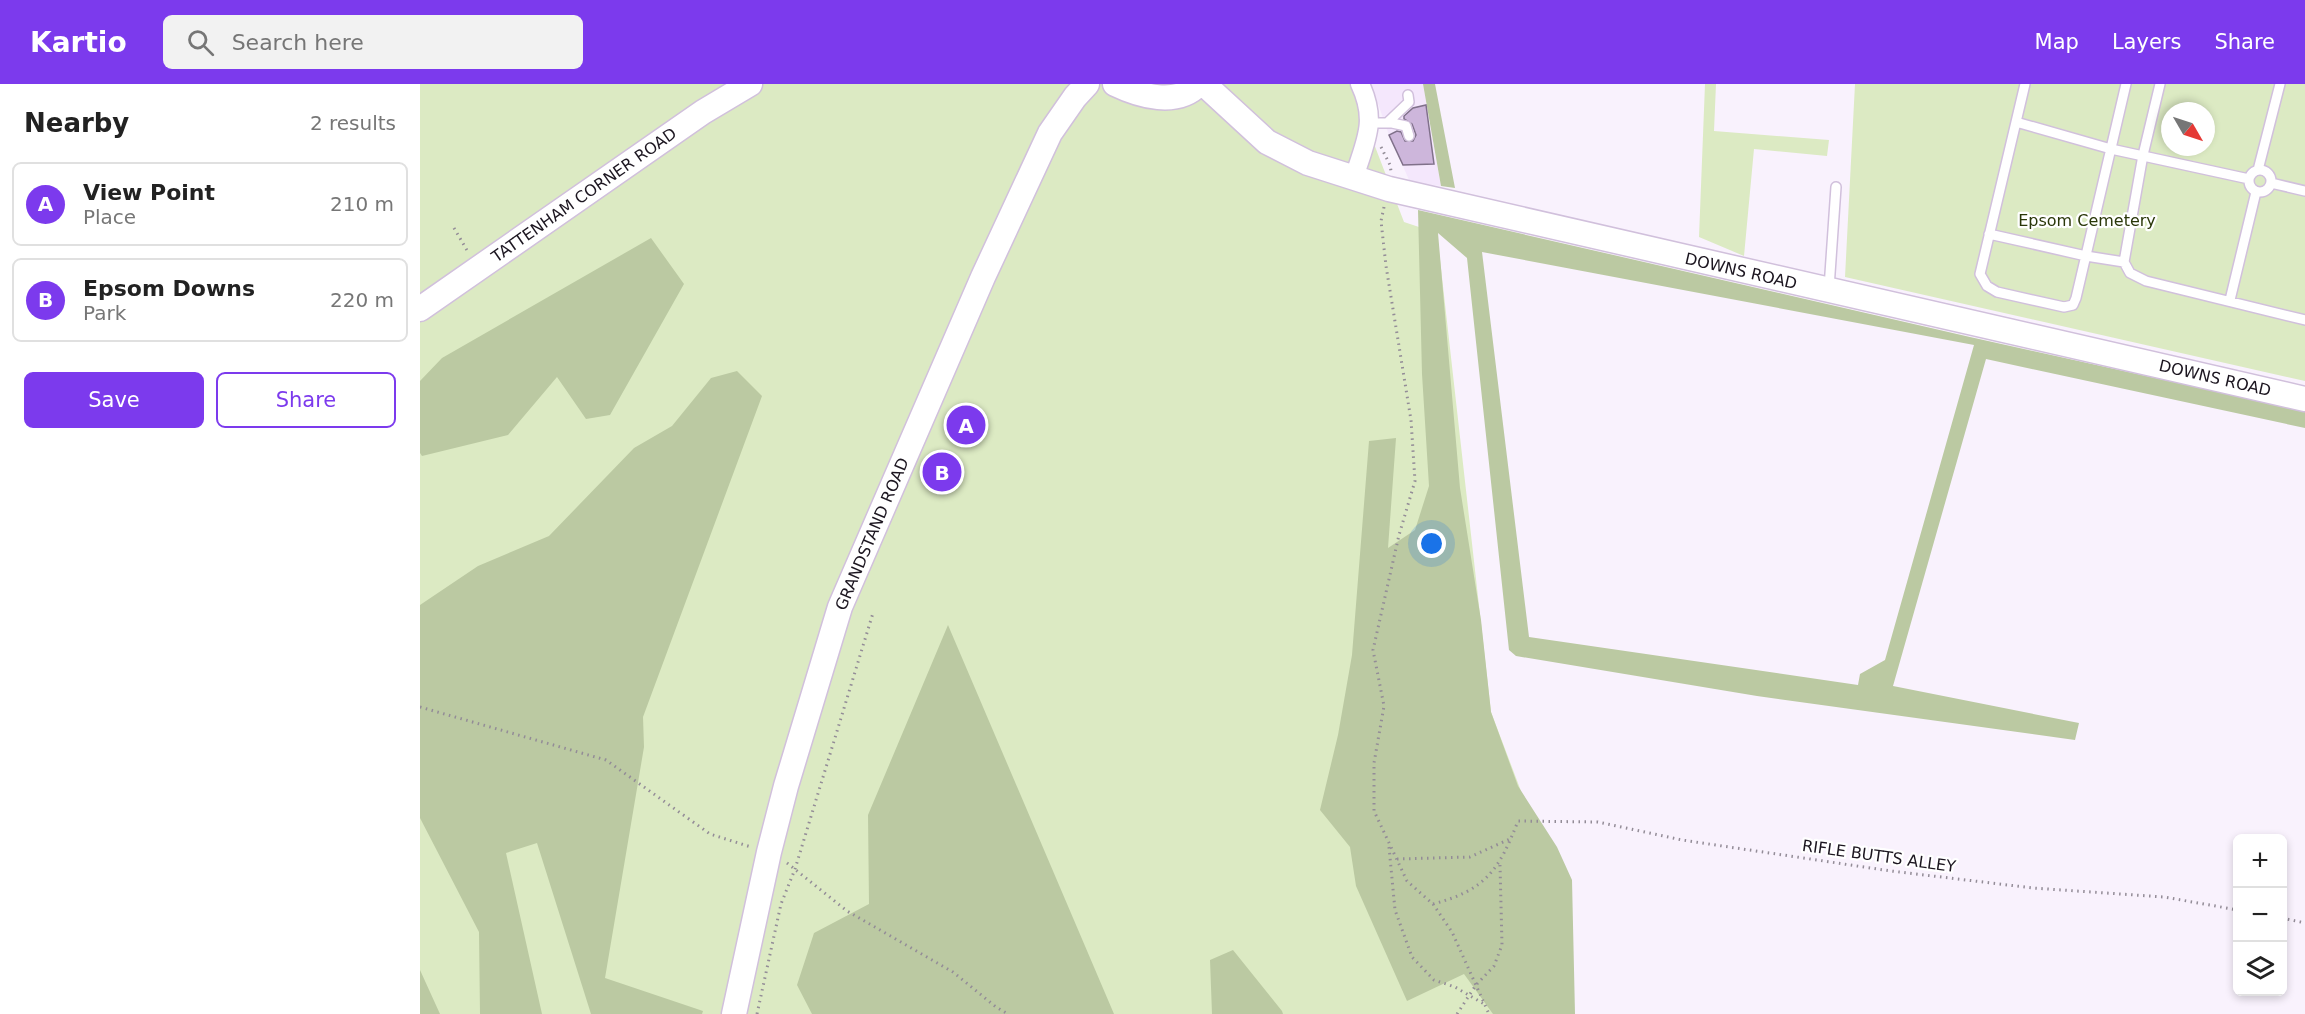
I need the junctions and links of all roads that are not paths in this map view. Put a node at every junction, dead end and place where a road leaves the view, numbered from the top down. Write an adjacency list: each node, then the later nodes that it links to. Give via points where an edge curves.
1 (750, 84): 28 (main road, TATTENHAM CORNER ROAD, via 703,112)
2 (1087, 84): 31 (main road, GRANDSTAND ROAD, via 1050,133 840,607 786,786)
3 (1114, 84): 4 (main road, via 1166,99 1191,92)
4 (1201, 84): 17 (main road, DOWNS ROAD, via 1267,142 1308,163)
5 (1360, 84): 12 (street)
6 (2025, 84): 11 (lane)
7 (2126, 84): 14 (lane)
8 (2160, 84): 15 (lane)
9 (2280, 84): 16 (lane)
10 (1408, 95): 12 (lane, via 1409,102)
11 (2016, 122): 14 (lane); 23 (lane)
12 (1375, 127): 13 (lane, via 1406,126); 17 (street)
13 (1409, 136)
14 (2111, 149): 15 (lane); 24 (lane)
15 (2143, 155): 18 (lane); 25 (lane)
16 (2258, 170): 18 (lane); 19 (lane, via 2267,172)
17 (1354, 178): 26 (main road, DOWNS ROAD)
18 (2249, 179): 22 (lane)
19 (2271, 183): 21 (lane); 22 (lane, via 2267,190)
20 (1836, 187): 26 (lane)
21 (2305, 191)
22 (2256, 192): 27 (lane)
23 (1989, 234): 24 (lane); 24 (lane, via 1980,274 1987,286 1997,292 2064,307 2073,305)
24 (2086, 256): 25 (lane)
25 (2124, 262): 27 (lane, via 2130,273 2146,281)
26 (1829, 291): 30 (main road, DOWNS ROAD)
27 (2230, 300): 29 (lane)
28 (420, 309)
29 (2305, 320)
30 (2305, 399)
31 (734, 1014)

